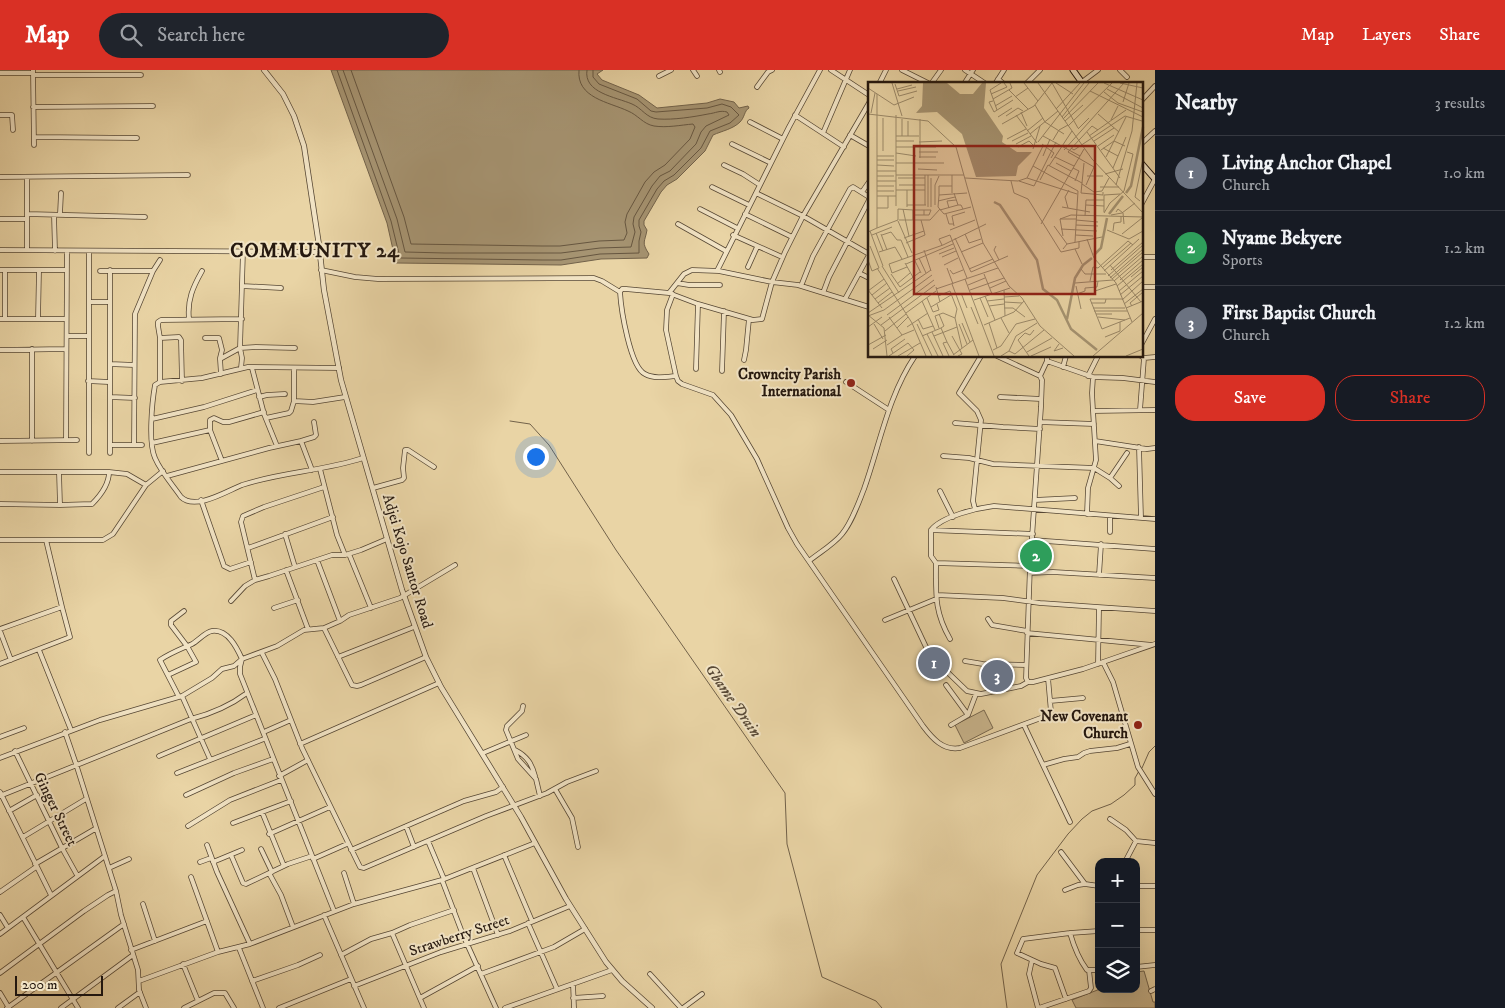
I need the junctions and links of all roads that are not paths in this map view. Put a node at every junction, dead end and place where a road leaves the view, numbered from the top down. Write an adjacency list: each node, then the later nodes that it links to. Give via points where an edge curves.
1 (264, 70): 97 (street, Adjei Kojo Santor Road, via 282,94 301,133)
2 (671, 70): 21 (street)
3 (693, 70): 22 (street)
4 (820, 70): 43 (street)
5 (831, 70): 24 (street)
6 (850, 70): 24 (street)
7 (886, 70): 26 (street)
8 (902, 70): 27 (street)
9 (940, 70): 28 (street)
10 (965, 70): 17 (street)
11 (1004, 70): 25 (street)
12 (1040, 70): 32 (street)
13 (1073, 70): 33 (main road)
14 (1098, 70): 34 (street)
15 (1120, 70): 23 (street)
16 (769, 71): 36 (street)
17 (972, 72): 29 (street)
18 (0, 73): 19 (street)
19 (33, 73): 20 (street); 41 (street)
20 (141, 75)
21 (659, 76)
22 (696, 76)
23 (1127, 77)
24 (846, 79): 37 (street); 47 (street)
25 (998, 79): 30 (street); 31 (street)
26 (880, 82)
27 (927, 82)
28 (932, 82)
29 (984, 82)
30 (996, 82)
31 (1002, 82)
32 (1028, 82)
33 (1081, 82)
34 (1083, 82)
35 (1155, 86): 38 (street)
36 (757, 87)
37 (868, 94)
38 (1142, 100)
39 (868, 105): 48 (street)
40 (153, 106): 41 (street)
41 (33, 107): 49 (street)
42 (0, 114): 45 (street, via 12,115)
43 (795, 116): 47 (street); 51 (street)
44 (750, 122): 51 (street)
45 (13, 130)
46 (1155, 131): 52 (street)
47 (823, 133): 56 (street)
48 (850, 135): 55 (street); 56 (street)
49 (34, 137): 50 (street); 54 (street)
50 (137, 138)
51 (783, 139): 57 (street)
52 (1142, 143)
53 (732, 144): 57 (street)
54 (34, 145)
55 (868, 145)
56 (844, 147): 79 (street)
57 (771, 163): 65 (street)
58 (1142, 164): 63 (main road)
59 (724, 165): 65 (street)
60 (188, 175): 62 (street)
61 (0, 177): 62 (street)
62 (27, 177): 75 (street)
63 (1155, 179): 72 (street)
64 (868, 183): 68 (street)
65 (760, 185): 67 (street)
66 (712, 186): 73 (street)
67 (756, 192): 73 (street); 79 (street)
68 (862, 192): 70 (street); 85 (street, via 852,188)
69 (60, 193): 76 (street)
70 (868, 195)
71 (868, 202): 88 (street)
72 (1142, 202)
73 (749, 205): 77 (street)
74 (700, 209): 84 (street)
75 (27, 214): 78 (street); 82 (street)
76 (60, 214): 78 (street); 80 (street)
77 (745, 214): 84 (street); 87 (street)
78 (54, 215): 92 (street)
79 (803, 216): 85 (street); 87 (street)
80 (145, 217)
81 (0, 219): 82 (street)
82 (27, 219): 90 (street)
83 (678, 224): 96 (street)
84 (737, 228): 86 (street)
85 (828, 230): 88 (street); 120 (street)
86 (733, 235): 89 (street); 96 (street)
87 (792, 237): 100 (street)
88 (847, 241): 98 (street); 125 (street)
89 (757, 247): 100 (street); 104 (street)
90 (27, 249): 91 (street); 92 (street)
91 (0, 250)
92 (55, 251): 93 (street)
93 (67, 251): 94 (street); 107 (street)
94 (89, 251): 95 (street); 128 (street)
95 (243, 251): 97 (street); 119 (street)
96 (726, 251): 113 (street)
97 (320, 252): 110 (street, Adjei Kojo Santor Road)
98 (868, 253)
99 (868, 256): 114 (street)
100 (782, 257): 116 (street)
101 (1142, 257): 102 (street)
102 (1155, 257)
103 (160, 260): 109 (street)
104 (748, 268)
105 (2, 270): 106 (street); 133 (street)
106 (39, 270): 107 (street); 134 (street)
107 (66, 270): 135 (street)
108 (110, 270): 109 (street); 111 (street); 129 (street)
109 (153, 270): 161 (street, via 135,314)
110 (321, 270): 124 (street, via 378,279 594,278); 166 (street, Adjei Kojo Santor Road)
111 (100, 271)
112 (202, 271): 136 (street, via 193,286)
113 (717, 271): 116 (street); 117 (street, via 692,270)
114 (859, 273): 115 (street); 127 (street)
115 (868, 278)
116 (772, 282): 120 (street); 138 (street, via 762,319)
117 (677, 283): 118 (street); 126 (street)
118 (720, 285)
119 (242, 286): 123 (street); 137 (street)
120 (801, 286): 125 (street)
121 (1144, 287): 122 (street)
122 (1155, 287)
123 (281, 288)
124 (620, 292): 126 (street, via 626,289); 170 (street, via 638,369 647,376)
125 (823, 292): 127 (street)
126 (671, 293): 130 (street); 170 (street, via 666,330)
127 (845, 299): 131 (street)
128 (89, 302): 129 (street); 141 (street)
129 (110, 302): 160 (street)
130 (698, 304): 132 (street); 167 (street)
131 (868, 306)
132 (724, 311): 138 (street); 168 (street)
133 (3, 318): 134 (street)
134 (38, 319): 135 (street)
135 (66, 319): 140 (street)
136 (189, 319): 137 (street); 142 (street, via 161,320 158,322)
137 (242, 319): 145 (street)
138 (749, 319): 159 (street)
139 (1155, 319): 144 (street)
140 (66, 336): 141 (street); 148 (street)
141 (89, 336): 175 (street)
142 (160, 338): 176 (street, via 181,340); 178 (street)
143 (205, 338): 158 (street, via 219,338)
144 (1142, 343)
145 (240, 348): 146 (street); 158 (street); 163 (street)
146 (295, 348)
147 (32, 349): 148 (street); 149 (street); 204 (street)
148 (66, 349): 205 (street)
149 (0, 350)
150 (1142, 357): 157 (street); 174 (street)
151 (914, 358): 190 (street, via 901,379)
152 (980, 358): 201 (street, via 959,392 978,411)
153 (1001, 358): 171 (street)
154 (1048, 358): 162 (street); 171 (street)
155 (1065, 358): 162 (street)
156 (1097, 358): 172 (street)
157 (1155, 358)
158 (220, 359): 169 (street)
159 (744, 360)
160 (110, 364): 161 (street); 177 (street)
161 (134, 365): 187 (street)
162 (1063, 367): 172 (street)
163 (241, 368): 164 (street); 169 (street)
164 (252, 368): 165 (street); 181 (street)
165 (294, 368): 166 (street); 189 (street)
166 (339, 368): 183 (street, Adjei Kojo Santor Road)
167 (696, 369)
168 (722, 371)
169 (221, 374): 176 (street)
170 (676, 376): 266 (street, via 682,384 713,395 732,415 758,459 788,528)
171 (1040, 376): 188 (street)
172 (1088, 376): 173 (street)
173 (1093, 377): 174 (street); 193 (street)
174 (1142, 380): 180 (street); 191 (street)
175 (88, 381): 177 (street); 217 (street)
176 (182, 381): 178 (street)
177 (109, 382): 184 (street)
178 (160, 382): 196 (street, via 155,385)
179 (846, 382): 190 (street)
180 (1155, 382)
181 (257, 390): 185 (street); 196 (street)
182 (285, 394): 185 (street)
183 (345, 396): 189 (street, via 313,402); 221 (street, Adjei Kojo Santor Road)
184 (110, 397): 187 (street); 212 (street)
185 (259, 397): 194 (street)
186 (1000, 397): 188 (street)
187 (135, 398): 211 (street)
188 (1041, 399): 199 (street)
189 (294, 401): 195 (street, via 291,412)
190 (889, 410): 266 (street, via 867,480 847,526 840,536)
191 (1140, 410): 192 (street); 193 (street)
192 (1155, 410)
193 (1093, 411): 200 (street)
194 (264, 412): 195 (street); 203 (street, via 229,422 214,418 210,420)
195 (266, 418): 214 (street)
196 (152, 419): 210 (street)
197 (314, 422): 209 (street, via 316,435)
198 (955, 422): 201 (street)
199 (1040, 422): 200 (street); 202 (street)
200 (1094, 424): 208 (street)
201 (981, 426): 202 (street); 222 (street)
202 (1040, 428): 224 (street)
203 (210, 430): 210 (street); 223 (street)
204 (32, 440): 205 (street); 207 (street)
205 (66, 440): 206 (street)
206 (77, 440)
207 (0, 441)
208 (1095, 441): 215 (street); 226 (street)
209 (301, 442): 214 (street); 228 (street)
210 (152, 443): 229 (street, via 155,459)
211 (134, 444): 212 (street); 213 (street)
212 (110, 445): 219 (street)
213 (142, 445)
214 (277, 446): 223 (street)
215 (1139, 447): 216 (street); 251 (street)
216 (1155, 448)
217 (89, 453)
218 (1127, 453): 234 (street)
219 (110, 454)
220 (942, 456): 222 (street)
221 (363, 458): 227 (street); 238 (street, Adjei Kojo Santor Road)
222 (978, 460): 224 (street, via 993,464); 245 (street)
223 (222, 461): 233 (street)
224 (1037, 465): 226 (street); 242 (street)
225 (434, 467): 238 (street, via 405,450 404,478)
226 (1094, 468): 234 (street); 247 (street, via 1087,493)
227 (320, 469): 228 (street); 237 (street)
228 (312, 470): 241 (street, via 253,482)
229 (163, 471): 233 (street); 235 (street)
230 (0, 472): 231 (street)
231 (59, 472): 232 (street); 244 (street)
232 (108, 472): 235 (street, via 127,474); 244 (street, via 108,482 92,504)
233 (166, 476): 241 (street, via 183,499)
234 (1110, 478): 236 (street)
235 (146, 484): 259 (street, via 109,537 103,540)
236 (1119, 486)
237 (324, 487): 249 (street); 262 (street, via 243,516 241,522)
238 (373, 488): 257 (street, Adjei Kojo Santor Road)
239 (940, 490): 250 (street)
240 (1075, 498): 242 (street)
241 (200, 500): 267 (street, via 224,566 230,569)
242 (1035, 500): 246 (street)
243 (0, 504): 244 (street)
244 (60, 505)
245 (975, 509): 246 (street, via 998,506); 250 (street)
246 (1034, 509): 247 (street); 256 (street)
247 (1087, 514): 248 (street)
248 (1110, 516): 251 (street); 254 (street)
249 (333, 517): 255 (street); 264 (street)
250 (953, 517): 253 (street)
251 (1141, 518): 252 (street)
252 (1155, 519)
253 (931, 530): 256 (street); 268 (street, via 931,556)
254 (1110, 532)
255 (286, 534): 262 (street); 271 (street)
256 (1033, 534): 260 (street)
257 (387, 539): 264 (street); 278 (street, Adjei Kojo Santor Road)
258 (0, 540): 259 (street)
259 (46, 540): 283 (street)
260 (1032, 540): 261 (street); 270 (street)
261 (1102, 544): 263 (street); 274 (street)
262 (248, 548): 267 (street)
263 (1155, 549)
264 (347, 554): 265 (street); 285 (street)
265 (317, 560): 271 (street); 292 (street)
266 (809, 561): 329 (street, via 936,741 949,748 960,748)
267 (251, 562): 277 (street)
268 (936, 563): 270 (street); 279 (street)
269 (455, 565): 278 (street)
270 (1030, 566): 273 (street)
271 (295, 567): 272 (street)
272 (286, 570): 277 (street); 280 (street)
273 (1030, 574): 274 (street); 282 (street)
274 (1100, 575): 275 (street)
275 (1155, 578)
276 (894, 579): 287 (street)
277 (255, 580): 281 (street)
278 (404, 596): 285 (street); 293 (street, Adjei Kojo Santor Road)
279 (936, 597): 282 (street, via 1002,598); 287 (street); 298 (street, via 939,616)
280 (298, 600): 284 (street); 295 (street)
281 (231, 601)
282 (1028, 602): 286 (street); 297 (street)
283 (62, 607): 296 (street); 302 (street, via 71,636)
284 (274, 608)
285 (371, 608): 292 (street)
286 (1099, 608): 289 (street); 299 (street)
287 (907, 610): 291 (street); 319 (street, via 929,652 967,690)
288 (184, 611): 301 (street, via 171,621 171,625)
289 (1155, 611)
290 (988, 619): 297 (street, via 992,625)
291 (885, 620)
292 (340, 621): 294 (street)
293 (414, 627): 304 (street, Adjei Kojo Santor Road); 305 (street)
294 (324, 628): 295 (street); 305 (street)
295 (308, 629): 303 (street)
296 (0, 630): 307 (street)
297 (1027, 632): 299 (street); 312 (street)
298 (950, 639)
299 (1098, 639): 300 (street); 311 (street)
300 (1154, 645): 309 (street)
301 (187, 646): 306 (street, via 209,632 225,634); 313 (street, via 160,660); 313 (street, via 196,662)
302 (39, 650): 307 (street); 331 (street)
303 (262, 653): 306 (street); 327 (street)
304 (426, 657): 305 (street, via 357,686 352,685); 316 (street, Adjei Kojo Santor Road)
305 (338, 658)
306 (242, 659): 318 (street, via 240,674); 320 (street)
307 (12, 660): 310 (street)
308 (966, 661): 312 (street)
309 (1104, 662): 311 (street); 340 (street, via 1113,682)
310 (0, 664)
311 (1098, 664): 314 (street)
312 (1026, 665): 315 (street)
313 (168, 675): 320 (street)
314 (1048, 678): 315 (street); 322 (street)
315 (1028, 682): 319 (street)
316 (439, 683): 339 (street); 343 (street, Adjei Kojo Santor Road)
317 (946, 686): 324 (street)
318 (247, 693): 325 (street); 326 (street, via 235,702)
319 (976, 694): 324 (street)
320 (180, 697): 326 (street); 331 (street)
321 (1083, 698): 322 (street)
322 (1050, 702): 329 (street, via 1051,714)
323 (523, 706): 338 (street, via 506,728)
324 (968, 715): 328 (street)
325 (256, 716): 336 (street); 337 (street)
326 (191, 719): 336 (street); 349 (street)
327 (291, 720): 332 (street); 339 (street)
328 (951, 725)
329 (1024, 725): 350 (street)
330 (24, 728): 335 (street)
331 (71, 730): 333 (street)
332 (266, 731)
333 (65, 732): 342 (street); 349 (street)
334 (526, 735): 338 (street)
335 (0, 737)
336 (200, 739): 344 (street); 346 (street)
337 (264, 739): 346 (street); 347 (street)
338 (511, 743): 341 (street); 343 (street)
339 (300, 744): 348 (street)
340 (1130, 744): 350 (street, via 1090,751); 358 (street, via 1143,778)
341 (515, 750): 353 (street, via 518,759); 353 (street, via 526,756)
342 (15, 752): 345 (street); 355 (street, Ginger Street)
343 (483, 753): 356 (street, Adjei Kojo Santor Road)
344 (159, 756)
345 (0, 758)
346 (210, 759): 352 (street)
347 (273, 759): 354 (street); 361 (street)
348 (308, 760): 354 (street); 366 (street)
349 (76, 764): 355 (street); 363 (street)
350 (1043, 766): 372 (street)
351 (596, 771): 357 (street)
352 (177, 773)
353 (535, 776): 362 (street)
354 (280, 778): 364 (street); 374 (street, via 230,800)
355 (31, 782): 359 (street); 360 (street, Ginger Street)
356 (503, 787): 365 (street, Adjei Kojo Santor Road); 375 (street)
357 (556, 789): 362 (street); 386 (street, via 572,818)
358 (1155, 794)
359 (1, 795): 367 (street)
360 (37, 795): 367 (street); 371 (street, Ginger Street)
361 (186, 795)
362 (540, 796): 365 (street)
363 (86, 799): 371 (street); 376 (street)
364 (291, 801): 368 (street); 370 (street)
365 (514, 805): 379 (street); 381 (street, Adjei Kojo Santor Road)
366 (330, 806): 370 (street); 383 (street)
367 (10, 811): 378 (street)
368 (262, 812): 373 (street); 377 (street)
369 (1110, 819): 380 (street)
370 (298, 821): 377 (street); 395 (street)
371 (50, 822): 378 (street); 387 (street, Ginger Street)
372 (1070, 822)
373 (233, 824)
374 (188, 826)
375 (406, 826): 385 (street); 390 (street)
376 (96, 828): 387 (street); 394 (street)
377 (269, 834): 401 (street)
378 (23, 837): 400 (street)
379 (428, 841): 385 (street); 408 (street)
380 (1136, 841): 382 (street); 396 (street)
381 (535, 843): 393 (street); 419 (street, Adjei Kojo Santor Road)
382 (1155, 843)
383 (347, 844): 390 (street); 395 (street)
384 (207, 845): 398 (street)
385 (414, 847): 390 (street, via 364,868 358,865)
386 (578, 847)
387 (62, 848): 400 (street); 406 (street, Ginger Street)
388 (261, 849): 404 (street)
389 (242, 850): 392 (street)
390 (351, 850)
391 (1060, 852): 409 (street)
392 (230, 855): 398 (street); 404 (street, via 244,884)
393 (504, 855): 403 (street); 426 (street)
394 (105, 856): 402 (street); 406 (street)
395 (313, 857): 401 (street); 420 (street)
396 (1127, 858)
397 (129, 859): 402 (street)
398 (212, 860): 399 (street); 439 (street)
399 (200, 862)
400 (36, 866): 415 (street); 416 (street)
401 (284, 866): 404 (street)
402 (109, 868): 414 (street)
403 (473, 868): 408 (street); 437 (street)
404 (271, 872): 428 (street)
405 (344, 873): 418 (street)
406 (77, 875): 416 (street)
407 (191, 877): 425 (street)
408 (443, 879): 418 (street); 421 (street)
409 (1085, 884): 410 (street); 413 (street)
410 (1095, 885)
411 (1140, 886): 412 (street)
412 (1155, 886)
413 (1065, 890)
414 (116, 891): 427 (street); 441 (street)
415 (0, 892)
416 (51, 895): 424 (street)
417 (143, 904): 438 (street)
418 (354, 904): 420 (street)
419 (570, 906): 426 (street, Strawberry Street); 430 (street, Adjei Kojo Santor Road)
420 (334, 910): 423 (street)
421 (454, 910): 434 (street); 440 (street)
422 (0, 915): 429 (street)
423 (324, 915): 428 (street); 447 (street)
424 (23, 917): 429 (street); 441 (street)
425 (207, 922): 438 (street); 444 (street)
426 (530, 922): 437 (street, Strawberry Street); 445 (street)
427 (124, 924): 443 (street); 457 (street)
428 (293, 927): 439 (street)
429 (8, 928): 436 (street)
430 (585, 929): 445 (street); 454 (street, Adjei Kojo Santor Road)
431 (1140, 930): 432 (street)
432 (1155, 930)
433 (1095, 931): 435 (street)
434 (392, 933): 447 (street, via 363,942); 450 (street)
435 (1070, 933): 448 (street, via 1023,939 1017,953); 455 (street, via 1077,955)
436 (0, 934)
437 (498, 935): 440 (street, Strawberry Street)
438 (155, 941): 443 (street)
439 (250, 944): 442 (street)
440 (468, 944): 450 (street, Strawberry Street); 452 (street)
441 (38, 945): 457 (street); 458 (street)
442 (239, 948): 444 (street); 463 (street)
443 (132, 952): 462 (street); 473 (street)
444 (218, 952): 449 (street)
445 (540, 952): 459 (street); 466 (street)
446 (320, 955): 463 (street)
447 (341, 955): 461 (street)
448 (1032, 960): 474 (street, via 1055,968); 494 (street, via 1029,974)
449 (183, 964): 462 (street); 476 (street)
450 (405, 965): 465 (street, Strawberry Street); 471 (street)
451 (1155, 965): 453 (street)
452 (478, 966): 459 (street); 471 (street)
453 (1140, 967)
454 (612, 970): 464 (street); 492 (street, Adjei Kojo Santor Road)
455 (1089, 970): 456 (street); 474 (street, via 1091,988)
456 (1095, 970)
457 (55, 973): 473 (street); 477 (street)
458 (0, 974)
459 (482, 974): 489 (street)
460 (650, 974): 493 (street)
461 (351, 980): 465 (street); 475 (street)
462 (139, 981): 467 (street)
463 (252, 981): 484 (street)
464 (573, 984): 466 (street); 472 (street)
465 (354, 986): 487 (street)
466 (557, 989): 490 (street)
467 (140, 992): 480 (street); 481 (street)
468 (0, 994): 477 (street)
469 (702, 994): 493 (street)
470 (603, 996): 472 (street)
471 (420, 998): 488 (street)
472 (573, 998): 491 (street)
473 (72, 1000): 478 (street); 479 (street)
474 (1066, 1000): 494 (street)
475 (296, 1001): 485 (street); 486 (street)
476 (198, 1002): 482 (street); 483 (street, via 214,993 226,993)
477 (8, 1008)
478 (61, 1008)
479 (78, 1008)
480 (118, 1008)
481 (146, 1008)
482 (184, 1008)
483 (234, 1008)
484 (263, 1008)
485 (279, 1008)
486 (299, 1008)
487 (364, 1008)
488 (424, 1008)
489 (496, 1008)
490 (505, 1008)
491 (574, 1008)
492 (652, 1008)
493 (682, 1008)
494 (1038, 1008)

